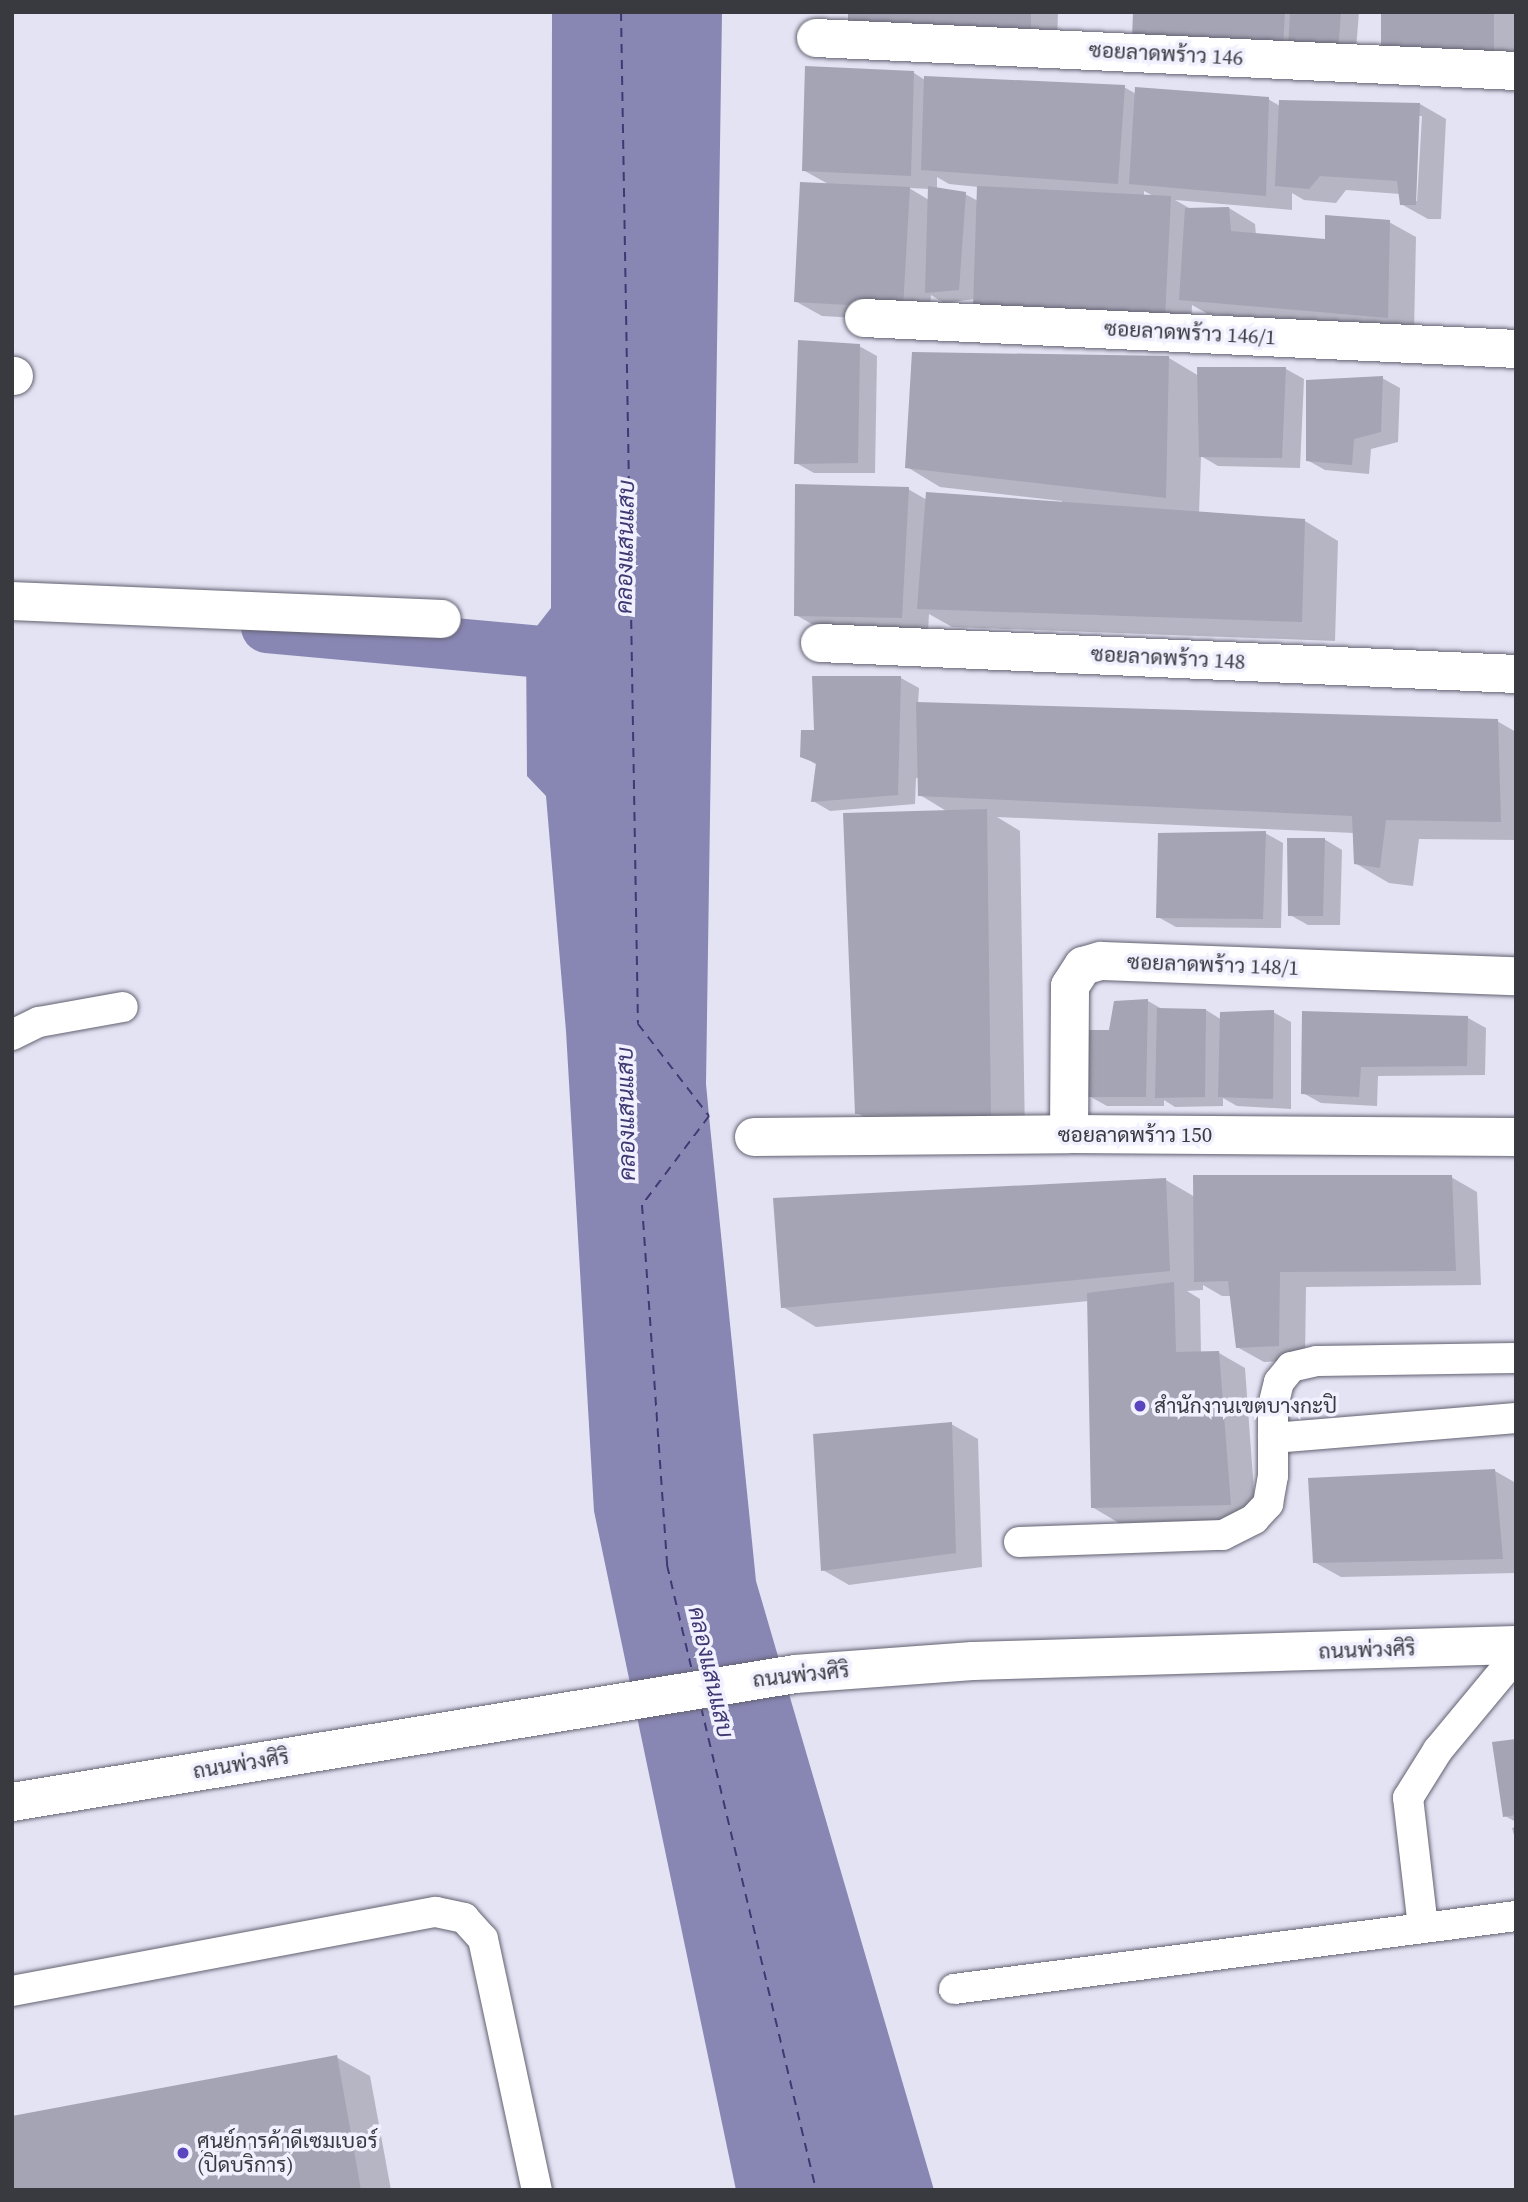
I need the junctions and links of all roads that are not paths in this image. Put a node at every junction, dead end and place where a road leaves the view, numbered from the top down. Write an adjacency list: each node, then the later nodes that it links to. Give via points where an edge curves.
1 (816, 38): 2 (street, ซอยลาดพร้าว 146)
2 (1516, 71)
3 (864, 318): 4 (street, ซอยลาดพร้าว 146/1)
4 (1516, 349)
5 (12, 601): 6 (street)
6 (442, 619)
7 (820, 643): 8 (street, ซอยลาดพร้าว 148)
8 (1516, 674)
9 (1516, 976): 12 (street, ซอยลาดพร้าว 148/1, via 1101,961 1083,967 1070,986)
10 (123, 1007): 11 (lane, via 39,1022)
11 (12, 1035)
12 (1069, 1134): 13 (street, ซอยลาดพร้าว 150); 14 (street, ซอยลาดพร้าว 150)
13 (754, 1137)
14 (1516, 1137)
15 (1516, 1358): 17 (lane, via 1317,1361 1291,1367 1279,1382)
16 (1516, 1418): 17 (lane)
17 (1273, 1438): 18 (lane, via 1268,1504 1254,1519 1223,1535)
18 (1019, 1542)
19 (1516, 1645): 21 (street, ถนนพ่วงศิริ, via 973,1661 788,1675)
20 (1516, 1656): 23 (lane, via 1438,1750 1408,1798)
21 (12, 1802)
22 (1516, 1916): 23 (lane)
23 (1423, 1927): 24 (lane)
24 (954, 1989)
25 (12, 1992): 26 (lane, via 436,1912 464,1918 483,1939)
26 (537, 2190)

